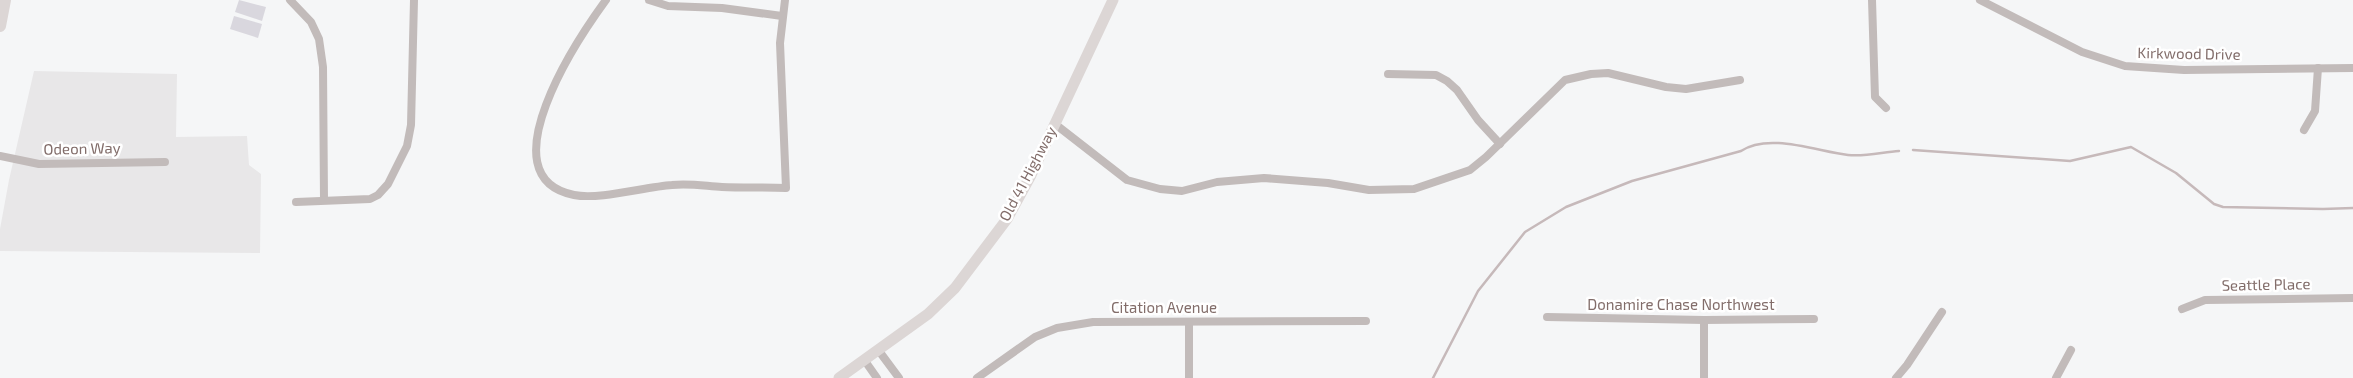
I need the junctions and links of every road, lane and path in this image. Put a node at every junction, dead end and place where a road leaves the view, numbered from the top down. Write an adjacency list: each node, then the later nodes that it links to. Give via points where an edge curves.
1 (6, 0): 11 (main road)
2 (290, 0): 22 (street, via 311,22 319,39 323,68)
3 (414, 0): 22 (street, via 411,125 407,146 388,184 375,198)
4 (606, 0): 10 (street, via 566,60 535,144 537,164 550,183 564,192 582,196 672,185 786,188 780,43)
5 (649, 0): 10 (street, via 668,6 722,8)
6 (785, 0): 10 (street)
7 (1113, 0): 17 (main road, Old 41 Highway)
8 (1872, 0): 16 (street, via 1875,97)
9 (1980, 0): 12 (street, Kirkwood Drive, via 2082,52 2125,66 2184,70)
10 (782, 16)
11 (0, 26)
12 (2318, 68): 13 (street, Kirkwood Drive); 18 (street, via 2315,111)
13 (2353, 68)
14 (1388, 74): 19 (street, via 1436,75 1447,81)
15 (1740, 80): 19 (street, via 1686,89 1608,73 1565,80)
16 (1886, 108)
17 (1054, 124): 19 (street, via 1127,180 1182,191 1217,182 1264,178 1370,190 1414,189 1470,170); 33 (main road, Old 41 Highway, via 1007,219 955,288 928,314)
18 (2304, 130)
19 (1500, 144)
20 (0, 156): 21 (street, Odeon Way, via 46,164)
21 (165, 162)
22 (324, 200): 23 (street)
23 (296, 202)
24 (2353, 298): 25 (street, Seattle Place, via 2205,300)
25 (2182, 309)
26 (1942, 312): 41 (street)
27 (1547, 318): 29 (street, Donamire Chase Northwest)
28 (1814, 319): 29 (street, Donamire Chase Northwest)
29 (1704, 320): 40 (street)
30 (1366, 321): 31 (street, Citation Avenue)
31 (1189, 322): 38 (street, Citation Avenue, via 1092,322 1057,328 1035,337); 39 (street)
32 (2071, 350): 42 (street)
33 (879, 351): 34 (main road, Old 41 Highway); 37 (street)
34 (865, 361): 35 (main road, Old 41 Highway); 36 (street)
35 (839, 378)
36 (877, 378)
37 (899, 378)
38 (977, 378)
39 (1189, 378)
40 (1704, 378)
41 (1896, 378)
42 (2056, 378)

